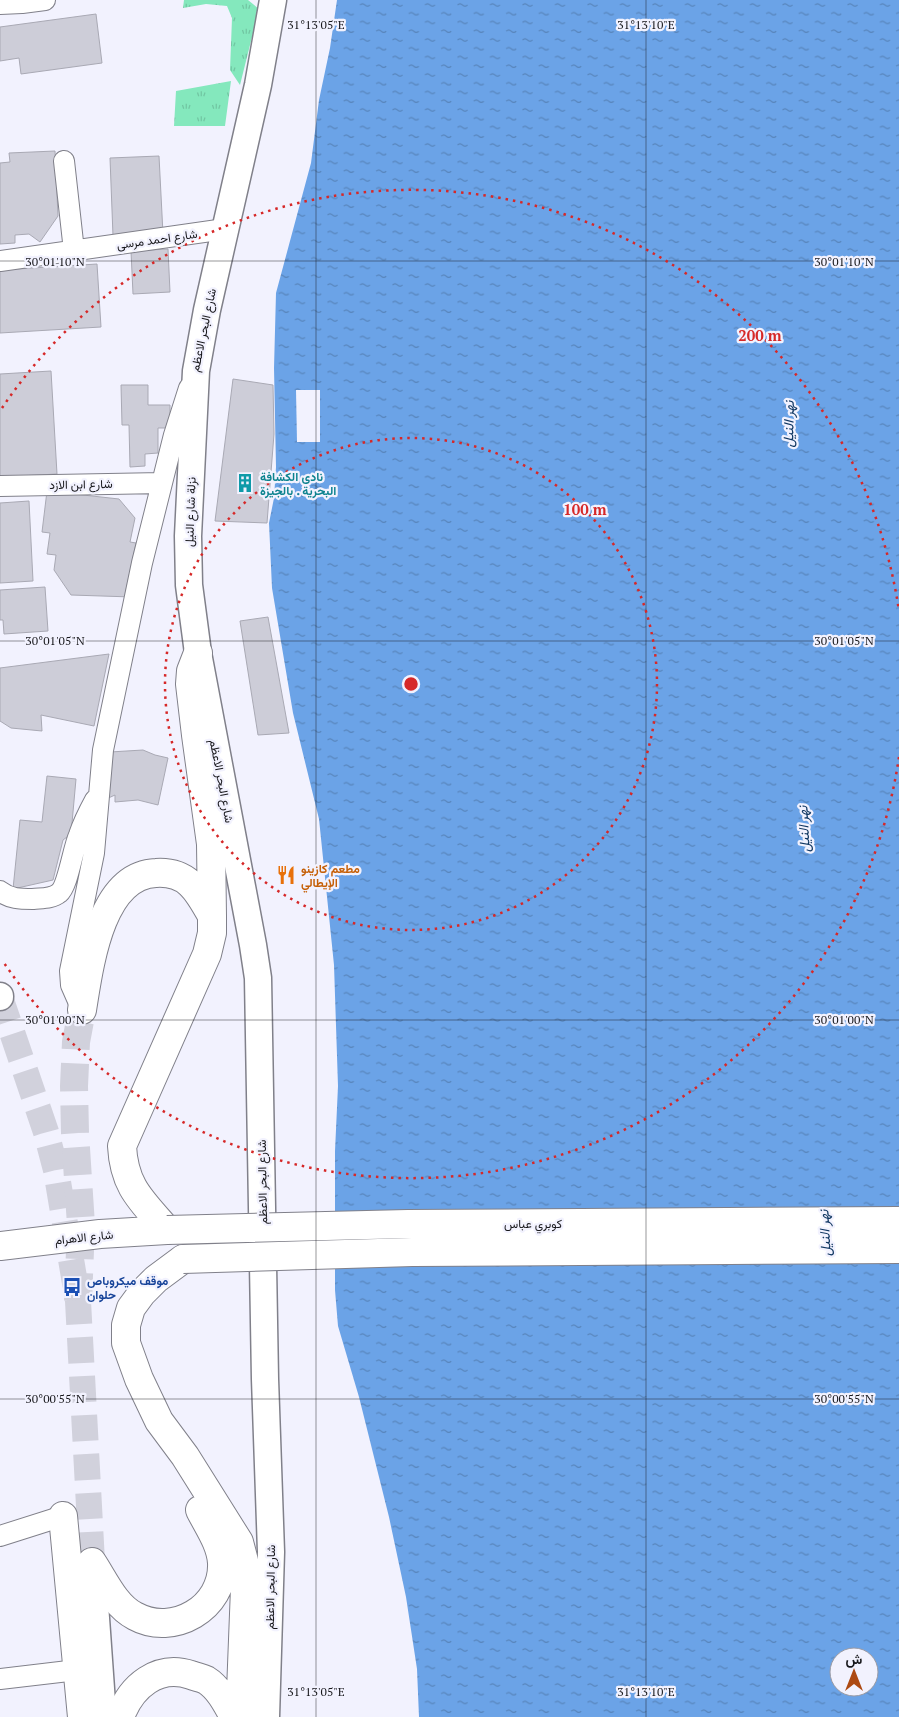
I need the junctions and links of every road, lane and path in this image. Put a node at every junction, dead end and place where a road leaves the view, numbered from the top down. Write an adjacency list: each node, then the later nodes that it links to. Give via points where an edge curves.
1 (45, 0): 3 (street)
2 (273, 0): 5 (main road, شارع البحر الاعظم, via 258,84)
3 (0, 4)
4 (64, 161): 6 (street)
5 (224, 229): 6 (street, شارع احمد مرسى); 8 (main road, شارع البحر الاعظم)
6 (74, 250): 7 (street, شارع احمد مرسى)
7 (0, 261)
8 (196, 371): 9 (street, شارع البحر الاعظم); 11 (main road, نزلة شارع النيل, via 188,536 189,585)
9 (162, 483): 10 (street, شارع ابن الازد); 12 (street, شارع البحر الاعظم, via 103,750)
10 (0, 486)
11 (198, 653): 14 (highway, via 190,671 190,684 212,844); 31 (main road, شارع البحر الاعظم, via 258,978 271,1552)
12 (99, 792): 13 (street, via 78,836 66,882 59,893 47,898 22,899); 15 (street, شارع البحر الاعظم, via 94,853 70,971 70,985)
13 (0, 890)
14 (212, 916): 15 (highway, via 199,892 184,877 166,872 146,873 127,883 110,904 99,930); 17 (highway, via 207,954 122,1146 129,1184)
15 (82, 1010)
16 (899, 1221): 17 (highway, كوبري عباس, bridge, via 408,1224)
17 (168, 1230): 18 (highway, شارع الاهرام)
18 (0, 1246)
19 (899, 1248): 20 (highway, bridge, via 412,1252 183,1260 142,1293 131,1308 126,1325 126,1343)
20 (159, 1421): 23 (highway, via 178,1468 217,1543 222,1563 219,1584 209,1602 193,1616 174,1623 153,1623 134,1616 118,1602); 30 (highway, via 239,1542 245,1565)
21 (63, 1516): 22 (street); 24 (highway)
22 (0, 1536)
23 (92, 1562): 27 (main road)
24 (77, 1670): 25 (street); 26 (highway)
25 (0, 1679)
26 (82, 1717)
27 (103, 1717)
28 (120, 1717): 29 (highway, via 133,1691 154,1675 181,1672 206,1680 224,1699)
29 (234, 1717)
30 (240, 1717)
31 (266, 1717)

